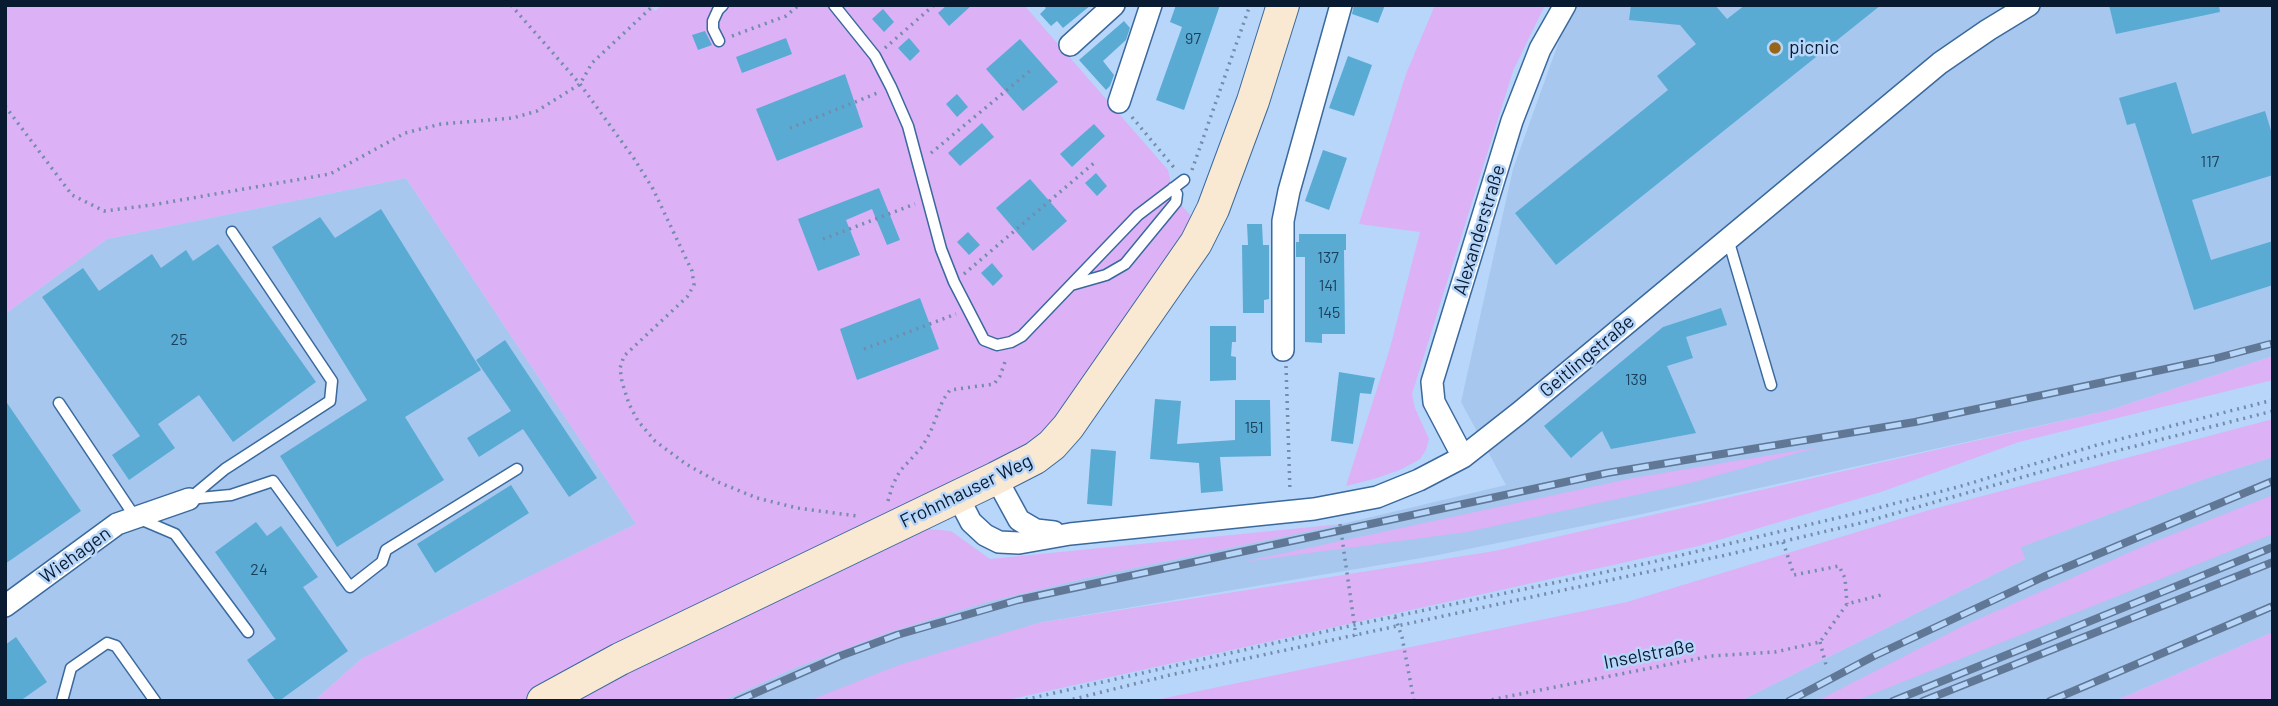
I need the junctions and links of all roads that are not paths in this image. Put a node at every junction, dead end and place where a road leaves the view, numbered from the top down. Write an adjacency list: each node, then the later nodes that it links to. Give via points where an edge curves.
1 (723, 5): 9 (lane, via 713,21)
2 (834, 5): 16 (lane, via 875,56 891,87 908,126 941,248 984,340 997,345 1022,336)
3 (1114, 5): 10 (street)
4 (1151, 5): 11 (street)
5 (1283, 5): 22 (main road, Frohnhauser Weg, via 1249,113 1196,243 1068,427 1035,458)
6 (1341, 5): 17 (street, via 1283,221)
7 (1564, 5): 20 (street, Alexanderstraße, via 1540,49 1512,121 1432,382 1434,402)
8 (2029, 5): 15 (street, Geitlingstraße, via 1940,63)
9 (719, 41)
10 (1070, 45)
11 (1119, 102)
12 (1184, 180): 13 (lane)
13 (1173, 188): 16 (lane, via 1138,215); 16 (lane, via 1176,202 1125,264 1107,275)
14 (232, 232): 24 (lane, via 332,381 330,401 225,468)
15 (1728, 239): 18 (lane); 20 (street, Geitlingstraße)
16 (1070, 285)
17 (1283, 350)
18 (1771, 385)
19 (59, 403): 25 (lane)
20 (1463, 457): 26 (street, Geitlingstraße, via 1377,497 1291,511)
21 (517, 469): 24 (lane, via 386,550 382,562 350,587 272,481 231,495)
22 (996, 478): 23 (main road, Frohnhauser Weg); 26 (street, Geitlingstraße, via 1019,520 1036,530)
23 (957, 496): 26 (street, Geitlingstraße, via 971,522 999,542); 31 (main road, Frohnhauser Weg)
24 (189, 499): 25 (street, Wiehagen)
25 (135, 517): 27 (street, Wiehagen, via 117,524); 28 (lane, via 175,534)
26 (1070, 534)
27 (5, 606)
28 (248, 632)
29 (62, 701): 30 (lane, via 71,668 107,643 116,646)
30 (155, 701)
31 (543, 701)

